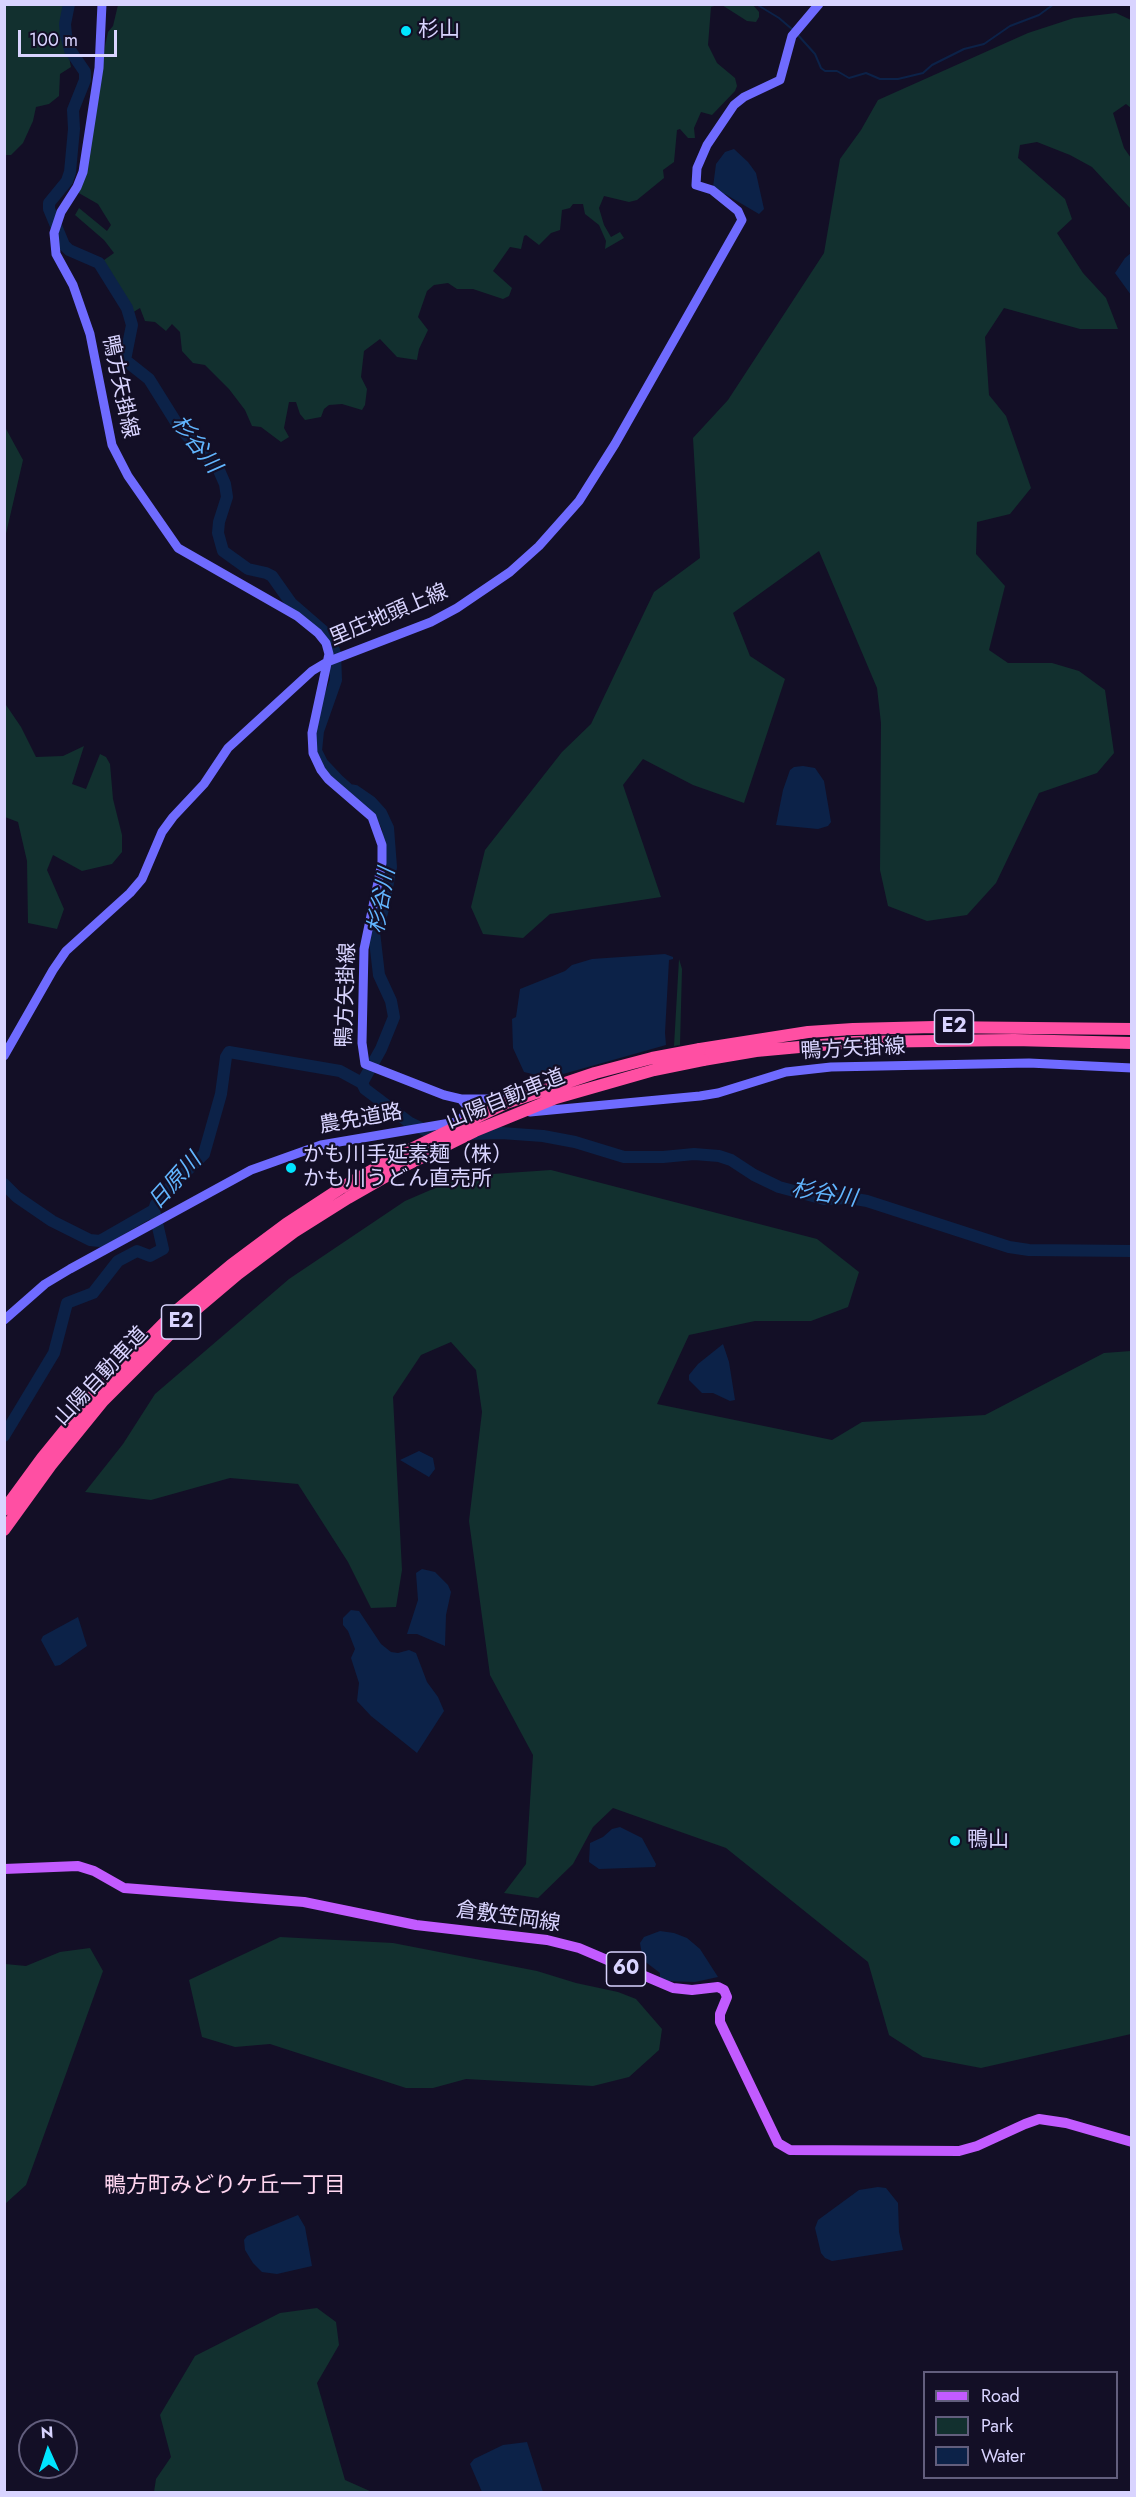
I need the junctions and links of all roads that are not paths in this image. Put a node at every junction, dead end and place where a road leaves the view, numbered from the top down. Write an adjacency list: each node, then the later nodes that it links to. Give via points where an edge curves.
1 (102, 4): 3 (main road, 鴨方矢掛線, via 99,68 85,164 56,224 56,254 73,285 90,334 112,445 128,476 178,548 297,616 326,642)
2 (819, 4): 3 (main road, 里庄地頭上線, via 796,32 780,80 734,105 704,152 697,168 696,185 712,190 738,211 742,220 579,501 539,546 478,594 431,622)
3 (329, 661): 7 (main road, 里庄地頭上線, via 298,682 228,748 204,784 162,832 142,879 66,951); 9 (main road, 鴨方矢掛線, via 312,733 313,753 328,778 372,817 382,845 382,863 364,949 364,1060 370,1067)
4 (1131, 1029): 5 (highway, 山陽自動車道 / E2)
5 (854, 1035): 6 (highway, 山陽自動車道 / E2); 12 (highway, 山陽自動車道 / E2, bridge, via 641,1060 533,1093 467,1120)
6 (1131, 1043)
7 (4, 1056)
8 (1131, 1068): 10 (main road, 鴨方矢掛線, via 1029,1063 831,1067 786,1072 694,1097)
9 (461, 1099): 10 (main road, 鴨方矢掛線, via 507,1100); 11 (main road, via 466,1109)
10 (519, 1113): 11 (main road, 農免道路)
11 (460, 1121): 13 (main road, 農免道路, via 321,1145 251,1170 45,1284)
12 (401, 1161): 14 (highway, 山陽自動車道 / E2, via 341,1188 286,1224 177,1310 96,1393); 15 (highway, 山陽自動車道 / E2, via 294,1232 186,1318 103,1401)
13 (4, 1320)
14 (4, 1510)
15 (4, 1530)
16 (4, 1869): 17 (main road, 倉敷笠岡線 / 60, via 78,1866 124,1888 304,1902 416,1925 547,1940 579,1948 673,1988 718,1986 727,1998 720,2022 777,2143 790,2150 959,2151 1039,2119)
17 (1131, 2142)

